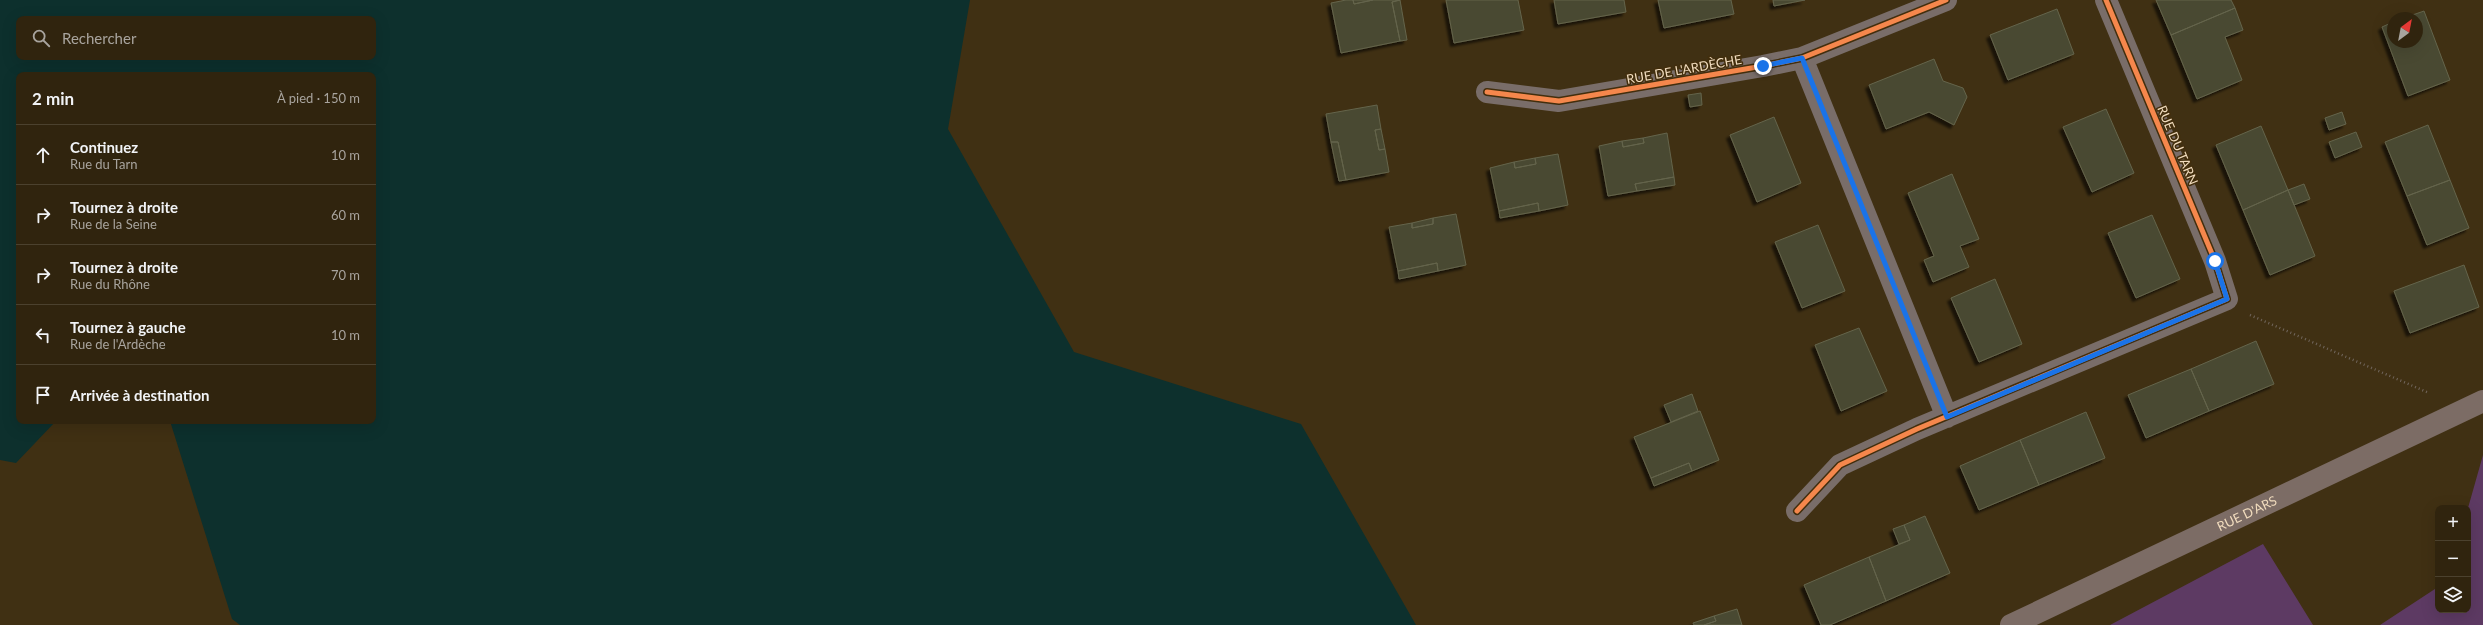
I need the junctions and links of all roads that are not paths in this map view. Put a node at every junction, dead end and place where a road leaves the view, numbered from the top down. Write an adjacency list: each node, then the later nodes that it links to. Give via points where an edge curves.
1 (1946, 0): 3 (street, RUE DE L'ARDÈCHE)
2 (2106, 0): 6 (street, RUE DU TARN, via 2215,261 2227,299)
3 (1802, 58): 4 (street, RUE DE L'ARDÈCHE, via 1559,102); 6 (street)
4 (1487, 92)
5 (2474, 405): 8 (main road, RUE D'ARS)
6 (1947, 417): 7 (street, via 1840,465)
7 (1797, 511)
8 (2011, 625)

